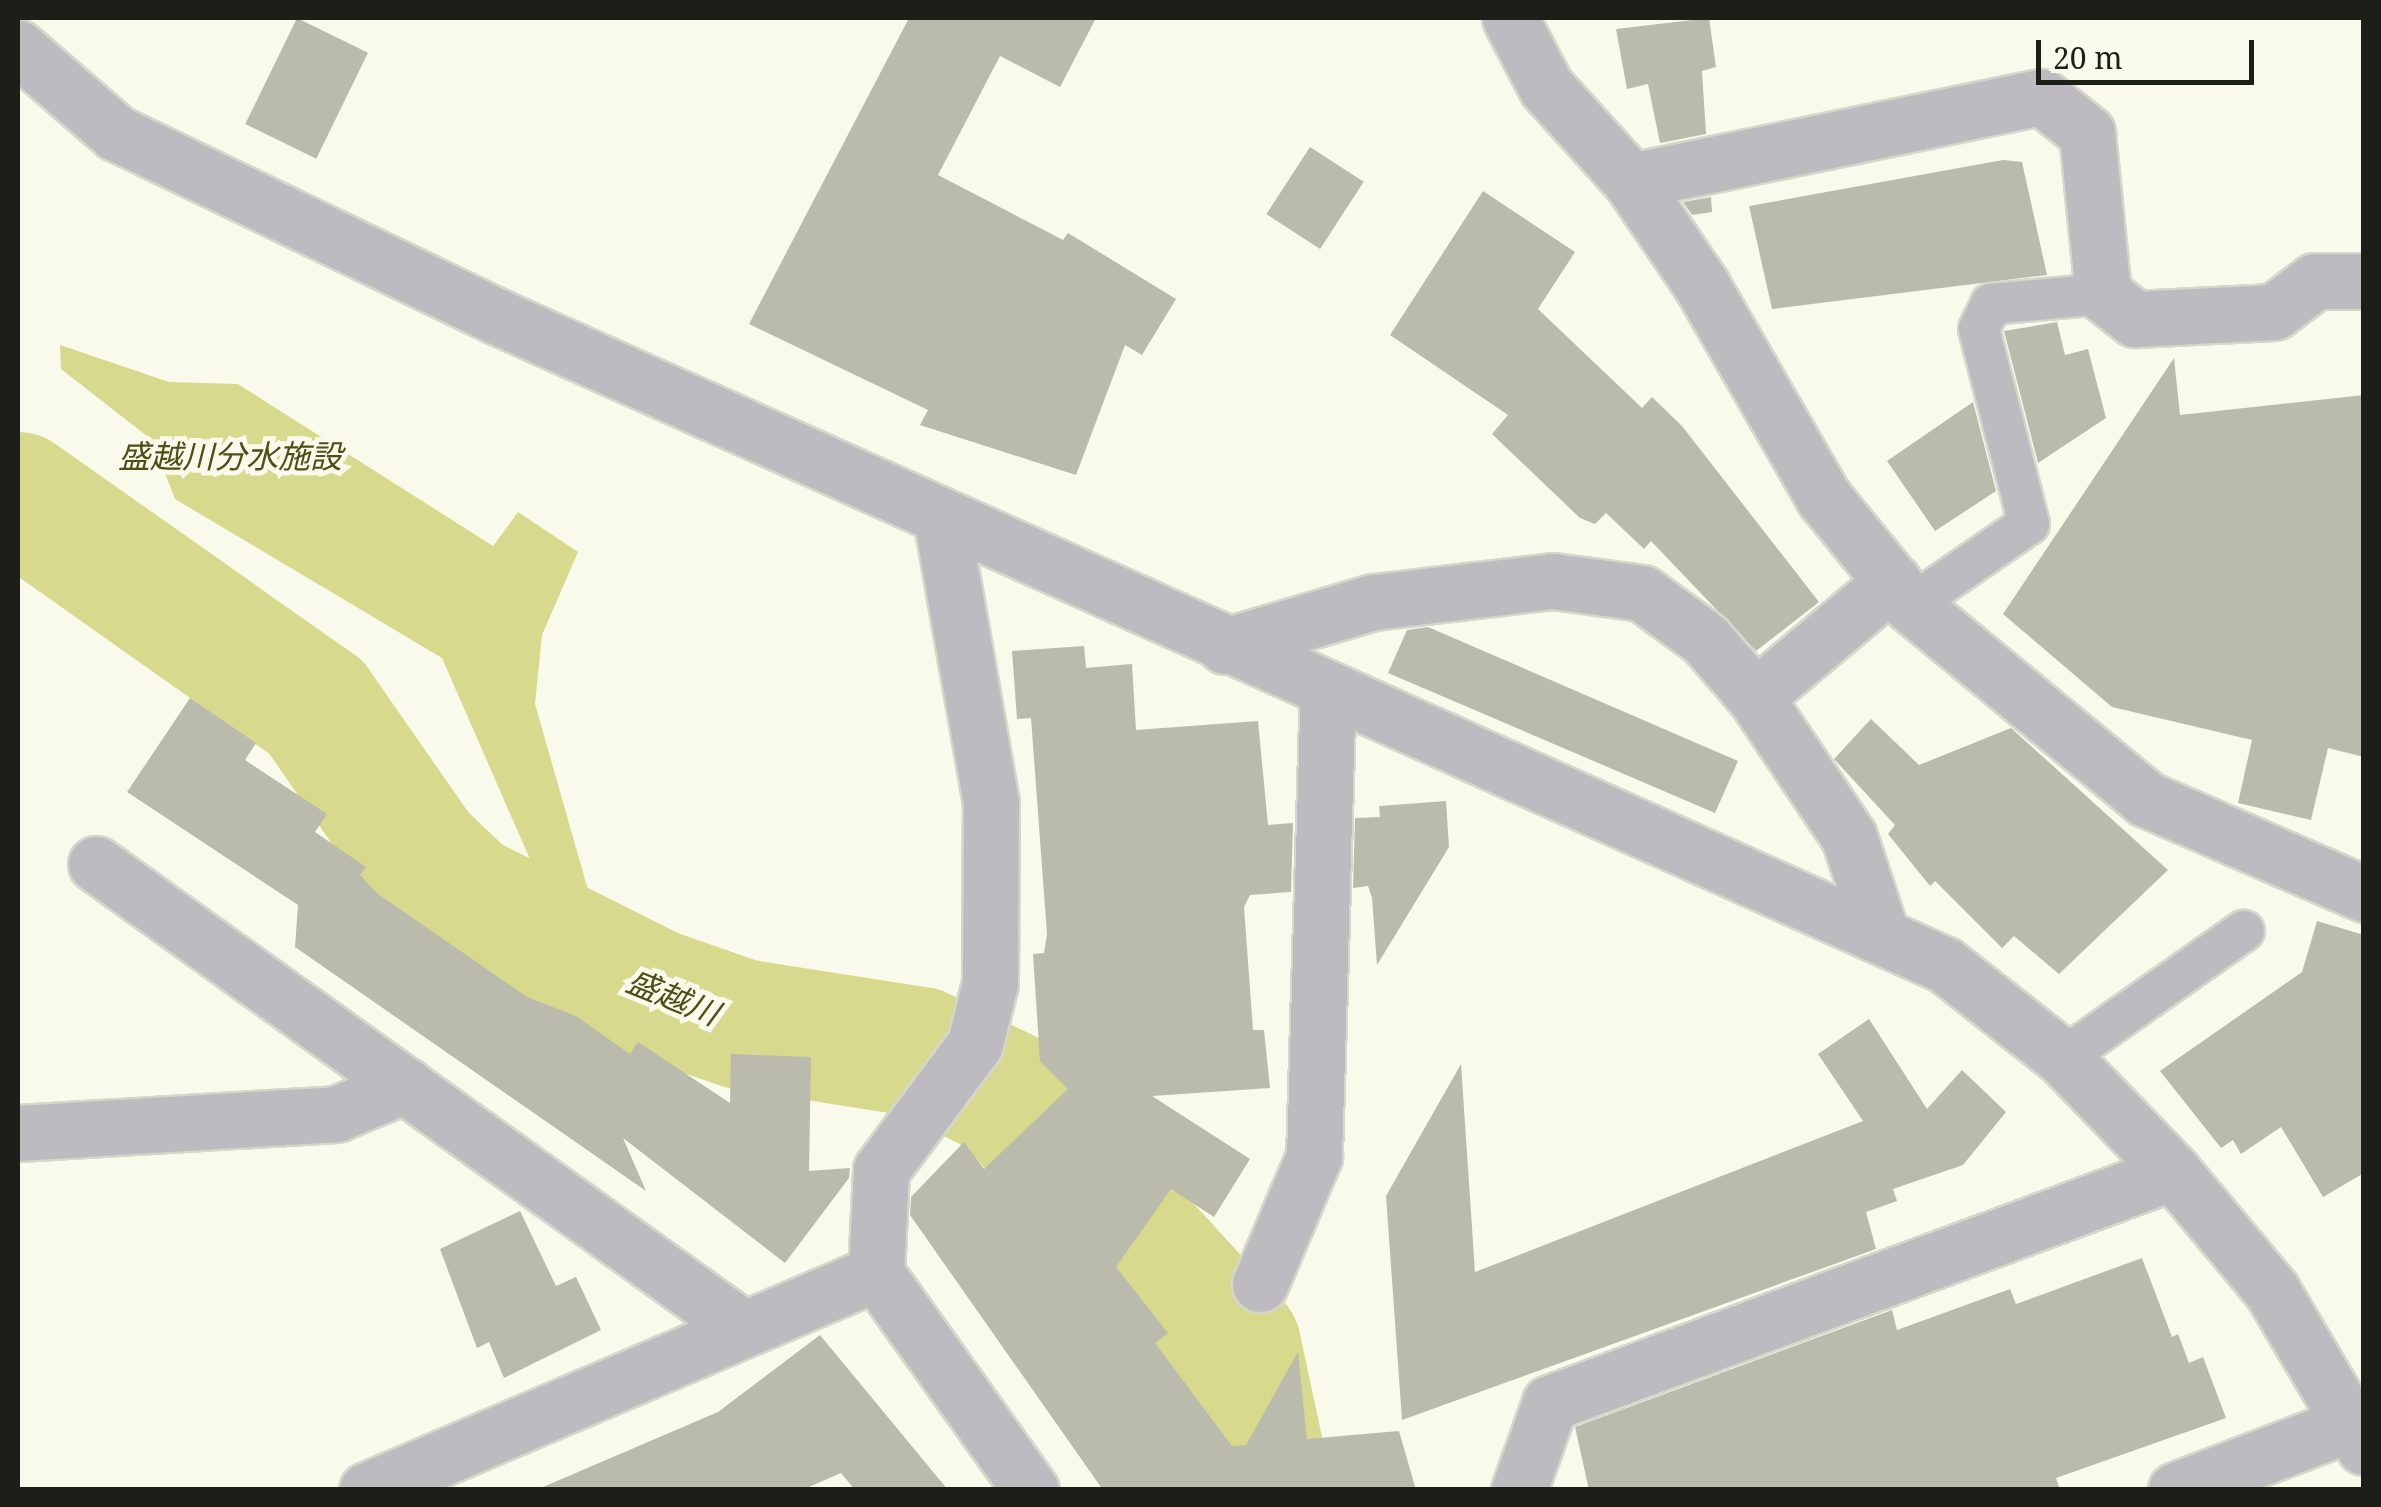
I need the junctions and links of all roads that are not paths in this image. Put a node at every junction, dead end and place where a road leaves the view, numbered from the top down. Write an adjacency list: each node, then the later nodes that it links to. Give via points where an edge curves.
1 (1510, 18): 3 (street, via 1546,87)
2 (18, 48): 6 (street, via 116,133)
3 (1630, 181): 5 (street, via 2042,97 2087,133); 7 (street, via 1824,498)
4 (2364, 281): 5 (street, via 2315,281 2274,312 2135,320)
5 (2103, 294): 7 (lane, via 1991,304 1980,329 2030,524)
6 (942, 521): 8 (street); 19 (street, via 991,803 990,983 975,1044 881,1170)
7 (1902, 593): 10 (street); 12 (street, via 2146,799)
8 (1225, 646): 9 (street); 10 (street, via 1374,602 1553,581 1642,592 1705,639)
9 (1328, 690): 14 (street); 20 (street, via 1314,1156)
10 (1755, 696): 14 (street, via 1849,837)
11 (96, 864): 16 (street)
12 (2364, 894)
13 (2244, 931): 15 (lane)
14 (1881, 934): 15 (street, via 1945,965)
15 (2063, 1058): 18 (street)
16 (405, 1085): 17 (street, via 336,1114); 21 (street)
17 (18, 1133)
18 (2173, 1172): 22 (street, via 2272,1291); 25 (street, via 1550,1403)
19 (876, 1274): 21 (street); 23 (street)
20 (1260, 1284)
21 (741, 1327): 24 (street)
22 (2356, 1436): 26 (street)
23 (1029, 1488)
24 (367, 1490)
25 (1519, 1490)
26 (2176, 1490)

